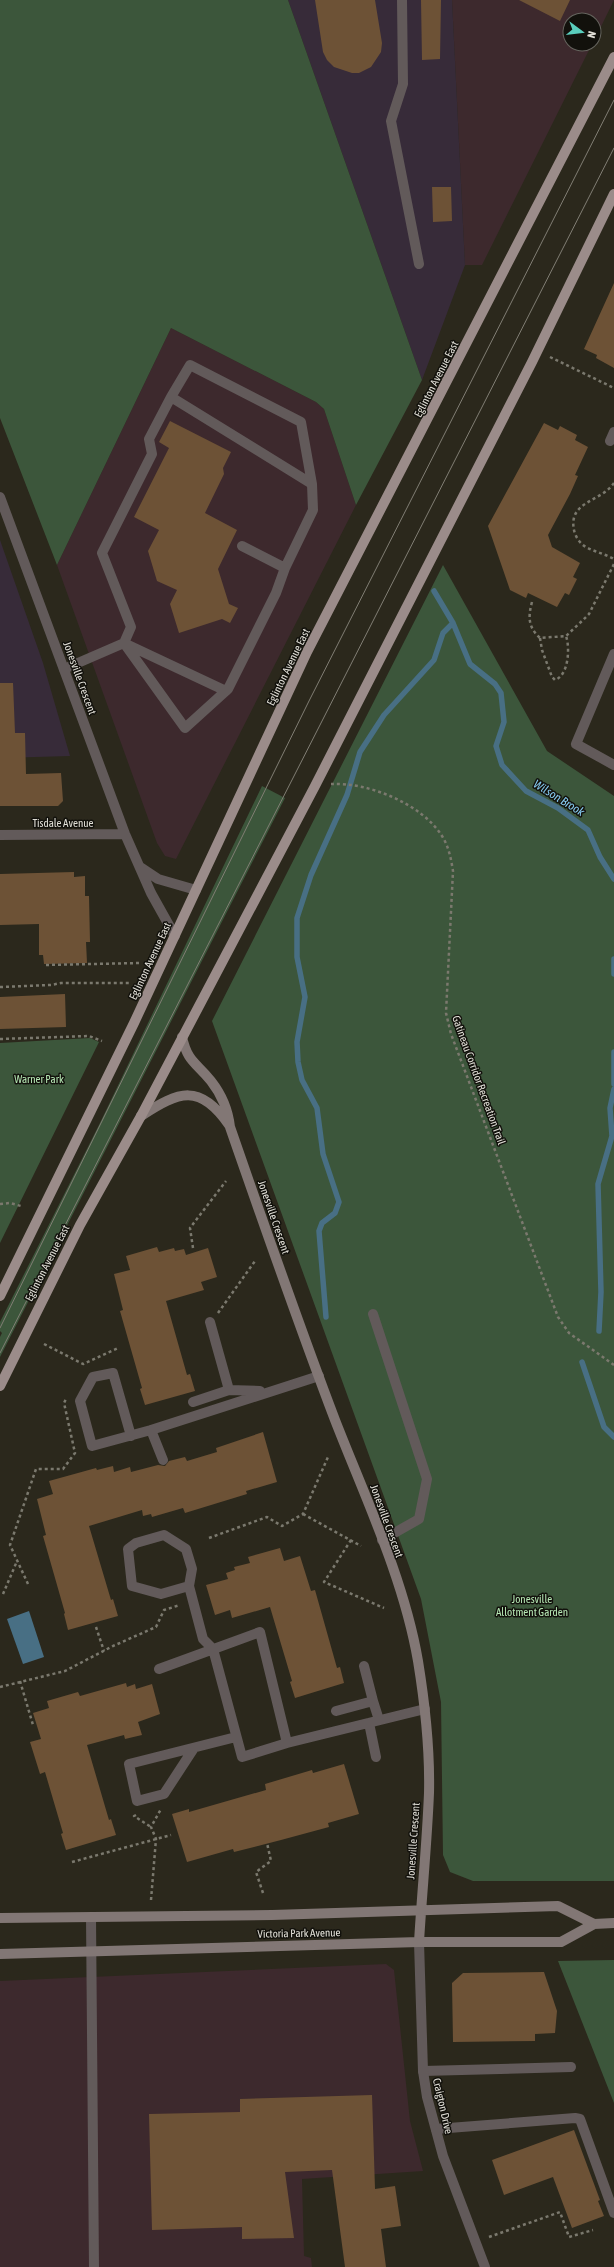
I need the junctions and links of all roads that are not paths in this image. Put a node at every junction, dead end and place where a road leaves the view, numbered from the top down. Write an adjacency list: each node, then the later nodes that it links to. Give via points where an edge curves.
1 (402, 0): 4 (street, via 403,84 391,121)
2 (614, 57): 18 (main road, Eglinton Avenue East, via 307,652)
3 (614, 194): 20 (main road, Eglinton Avenue East, via 537,351 315,786)
4 (419, 264)
5 (171, 397): 6 (street); 6 (street, via 190,365 301,422); 10 (street, via 149,439 152,454 102,553 131,628)
6 (312, 484): 9 (street, via 313,510)
7 (0, 497): 12 (street, Jonesville Crescent)
8 (242, 546): 9 (street)
9 (285, 568): 13 (street, via 276,593)
10 (124, 643): 12 (street); 13 (street); 13 (street, via 185,728)
11 (614, 654): 14 (street, via 576,744)
12 (64, 669): 15 (street, Jonesville Crescent)
13 (226, 691)
14 (614, 765)
15 (125, 834): 16 (street, Tisdale Avenue); 17 (street, Jonesville Crescent)
16 (0, 835)
17 (140, 867): 18 (street, via 158,879); 19 (street, Jonesville Crescent, via 151,893)
18 (196, 890): 19 (main road, Eglinton Avenue East)
19 (176, 936): 23 (main road, Eglinton Avenue East)
20 (182, 1037): 21 (main road, Eglinton Avenue East); 22 (main road, Jonesville Crescent, via 186,1054 211,1081 224,1101)
21 (141, 1116): 22 (main road, Jonesville Crescent, via 171,1098 198,1097 210,1101); 27 (main road, Eglinton Avenue East, via 80,1225)
22 (230, 1127): 26 (main road, Jonesville Crescent)
23 (0, 1296)
24 (373, 1314): 34 (street, via 427,1479 419,1519)
25 (210, 1322): 28 (street)
26 (318, 1376): 29 (street); 34 (main road, Jonesville Crescent)
27 (0, 1386)
28 (229, 1390): 29 (street); 30 (street)
29 (267, 1391): 31 (street)
30 (193, 1402)
31 (151, 1430): 32 (street); 33 (street)
32 (131, 1436): 32 (street, via 92,1446 80,1401 93,1377 113,1373)
33 (163, 1460)
34 (382, 1540): 40 (main road, Jonesville Crescent, via 402,1599 417,1659)
35 (189, 1586): 35 (street, via 192,1569 186,1549 164,1535 136,1544 128,1550 132,1586 161,1594); 36 (street, via 203,1638)
36 (213, 1649): 38 (street); 43 (street); 44 (street, via 260,1632)
37 (364, 1666): 39 (street)
38 (159, 1669)
39 (373, 1701): 41 (street); 42 (street)
40 (425, 1708): 42 (street); 47 (main road, Jonesville Crescent, via 429,1791)
41 (336, 1711)
42 (374, 1722): 44 (street); 46 (street)
43 (236, 1737): 44 (street, via 242,1757); 45 (street)
44 (287, 1744)
45 (194, 1748): 45 (street, via 129,1764 137,1801 164,1794)
46 (376, 1757)
47 (421, 1910): 48 (main road, Victoria Park Avenue); 51 (main road, Victoria Park Avenue, via 558,1906); 52 (main road, Jonesville Crescent)
48 (91, 1917): 49 (main road, Victoria Park Avenue); 53 (street)
49 (0, 1918)
50 (614, 1923): 51 (main road, Victoria Park Avenue)
51 (594, 1924): 52 (main road, Victoria Park Avenue, via 561,1942)
52 (419, 1942): 53 (main road, Victoria Park Avenue); 56 (street, Craigton Drive)
53 (91, 1949): 54 (main road, Victoria Park Avenue); 59 (street)
54 (0, 1954)
55 (571, 2067): 56 (street)
56 (424, 2071): 57 (street, Craigton Drive, via 427,2097)
57 (436, 2129): 58 (street, via 580,2119); 60 (street, Craigton Drive, via 443,2156)
58 (614, 2213)
59 (94, 2267)
60 (485, 2267)

